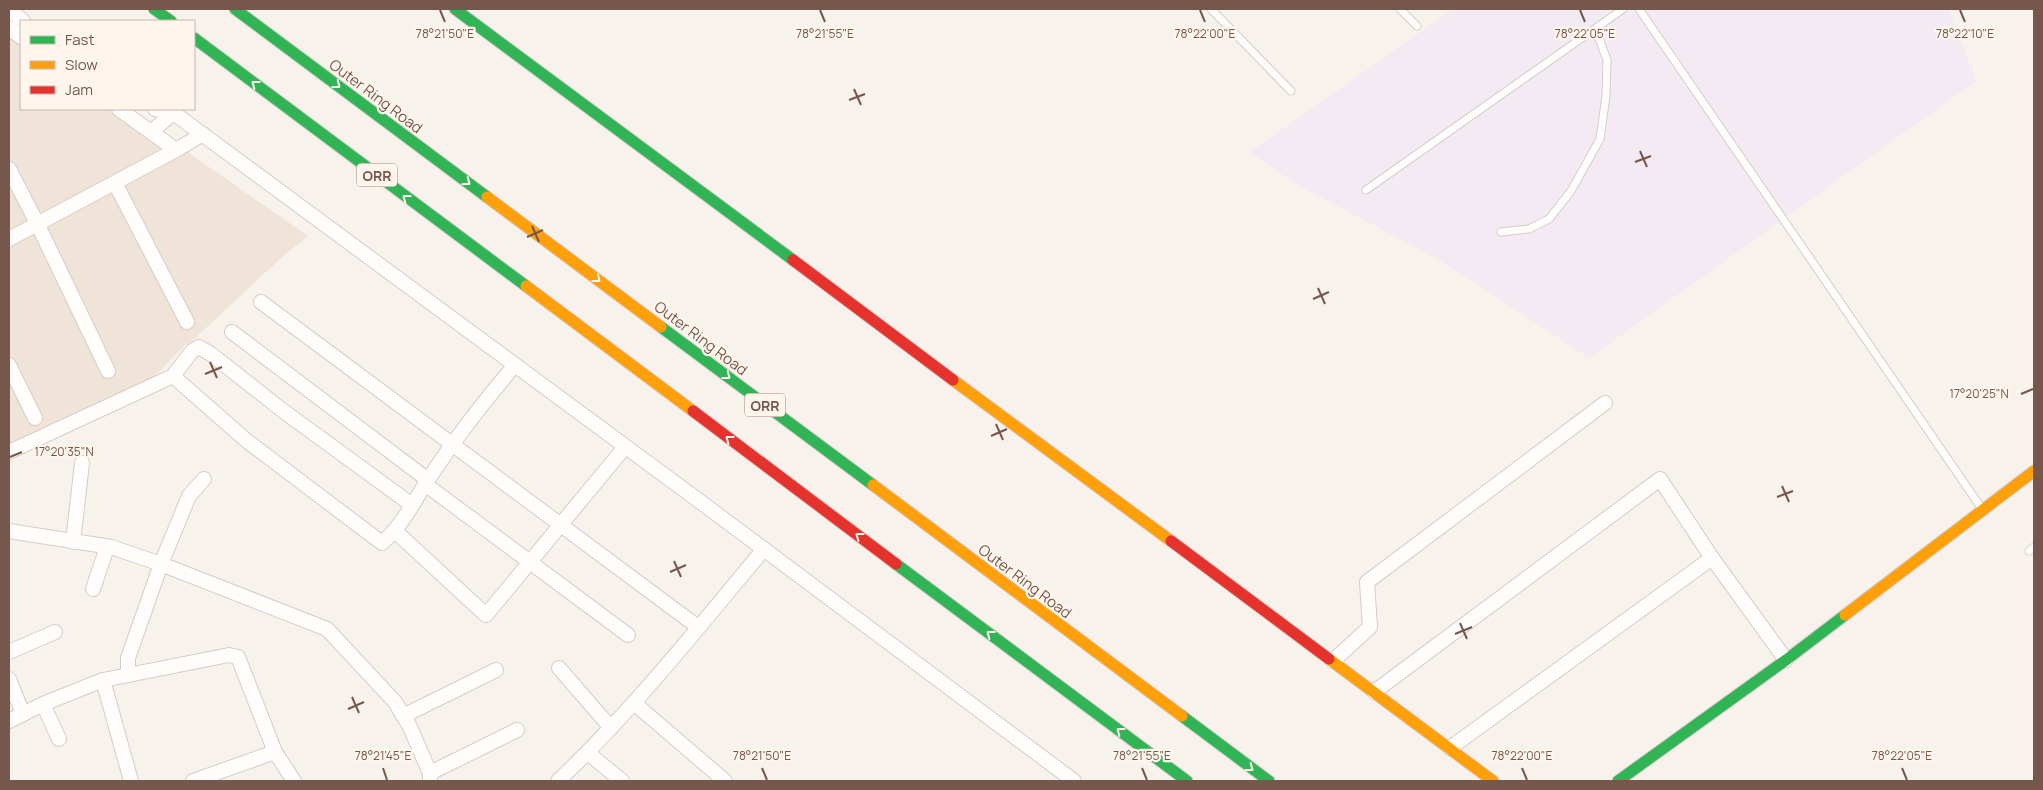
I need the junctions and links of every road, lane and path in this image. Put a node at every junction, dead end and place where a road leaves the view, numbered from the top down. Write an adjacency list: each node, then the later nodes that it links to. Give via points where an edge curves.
1 (154, 9): 10 (main road)
2 (235, 9): 89 (main road, Outer Ring Road / ORR, one-way to 89)
3 (455, 9): 62 (main road)
4 (1213, 9): 16 (lane)
5 (1400, 9): 11 (lane)
6 (1623, 9): 13 (lane)
7 (1639, 9): 46 (lane)
8 (9, 10): 9 (street)
9 (22, 20)
10 (170, 20)
11 (1417, 26)
12 (9, 28): 14 (street)
13 (1596, 30): 25 (lane); 27 (lane, via 1607,60 1600,139 1571,191 1549,220 1529,229)
14 (20, 37)
15 (195, 39): 88 (main road, ORR, one-way to 15)
16 (1291, 91)
17 (120, 110): 20 (street)
18 (158, 110): 19 (street)
19 (172, 114): 20 (street); 21 (street)
20 (151, 132): 22 (street)
21 (202, 134): 22 (street); 32 (street)
22 (176, 150): 24 (street)
23 (9, 169): 26 (street)
24 (115, 183): 26 (street); 30 (street)
25 (1366, 190)
26 (37, 224): 28 (street); 34 (street)
27 (1501, 232)
28 (9, 239)
29 (261, 302): 38 (street)
30 (187, 322)
31 (232, 332): 44 (street)
32 (515, 365): 38 (street); 39 (street)
33 (9, 366): 37 (street)
34 (108, 371)
35 (173, 376): 40 (street); 45 (street, via 192,351 199,348 211,354); 49 (street, via 247,441 382,543)
36 (1605, 403): 62 (street, via 1367,582 1370,627)
37 (35, 418)
38 (453, 444): 44 (street); 47 (street)
39 (625, 447): 47 (street); 52 (street)
40 (9, 452)
41 (82, 463): 50 (street)
42 (2034, 472): 46 (main road)
43 (204, 479): 55 (street, via 189,496)
44 (427, 482): 45 (street); 54 (street)
45 (412, 505): 49 (street)
46 (1982, 510): 61 (main road)
47 (561, 525): 54 (street); 57 (street)
48 (9, 530): 50 (street)
49 (395, 531): 54 (street, via 486,615)
50 (73, 542): 51 (street)
51 (107, 547): 55 (street); 56 (street)
52 (764, 549): 57 (street); 87 (street)
53 (1712, 558): 61 (street); 68 (street, via 1660,479); 77 (street)
54 (530, 562): 59 (street)
55 (161, 564): 65 (street, via 128,658); 72 (street, via 327,629 395,702)
56 (93, 589)
57 (698, 627): 69 (street)
58 (56, 632): 60 (street)
59 (628, 635)
60 (9, 652)
61 (1786, 660): 91 (main road)
62 (1333, 661): 68 (main road)
63 (559, 668): 74 (street)
64 (496, 670): 72 (street)
65 (128, 675): 67 (street); 78 (street, via 229,655 238,657)
66 (9, 679): 71 (street)
67 (104, 680): 70 (street); 81 (street)
68 (1374, 692): 77 (main road)
69 (634, 703): 74 (street); 86 (street)
70 (43, 704): 71 (street); 76 (street)
71 (23, 714): 73 (street)
72 (403, 716): 80 (street)
73 (9, 721)
74 (611, 728): 79 (street)
75 (517, 730): 80 (street)
76 (59, 739)
77 (1450, 748): 90 (main road)
78 (275, 752): 82 (street); 83 (street)
79 (588, 753): 84 (street); 85 (street)
80 (430, 777)
81 (131, 781)
82 (193, 781)
83 (294, 781)
84 (558, 781)
85 (622, 781)
86 (724, 781)
87 (1074, 781)
88 (1187, 781)
89 (1269, 781)
90 (1493, 781)
91 (1618, 781)

